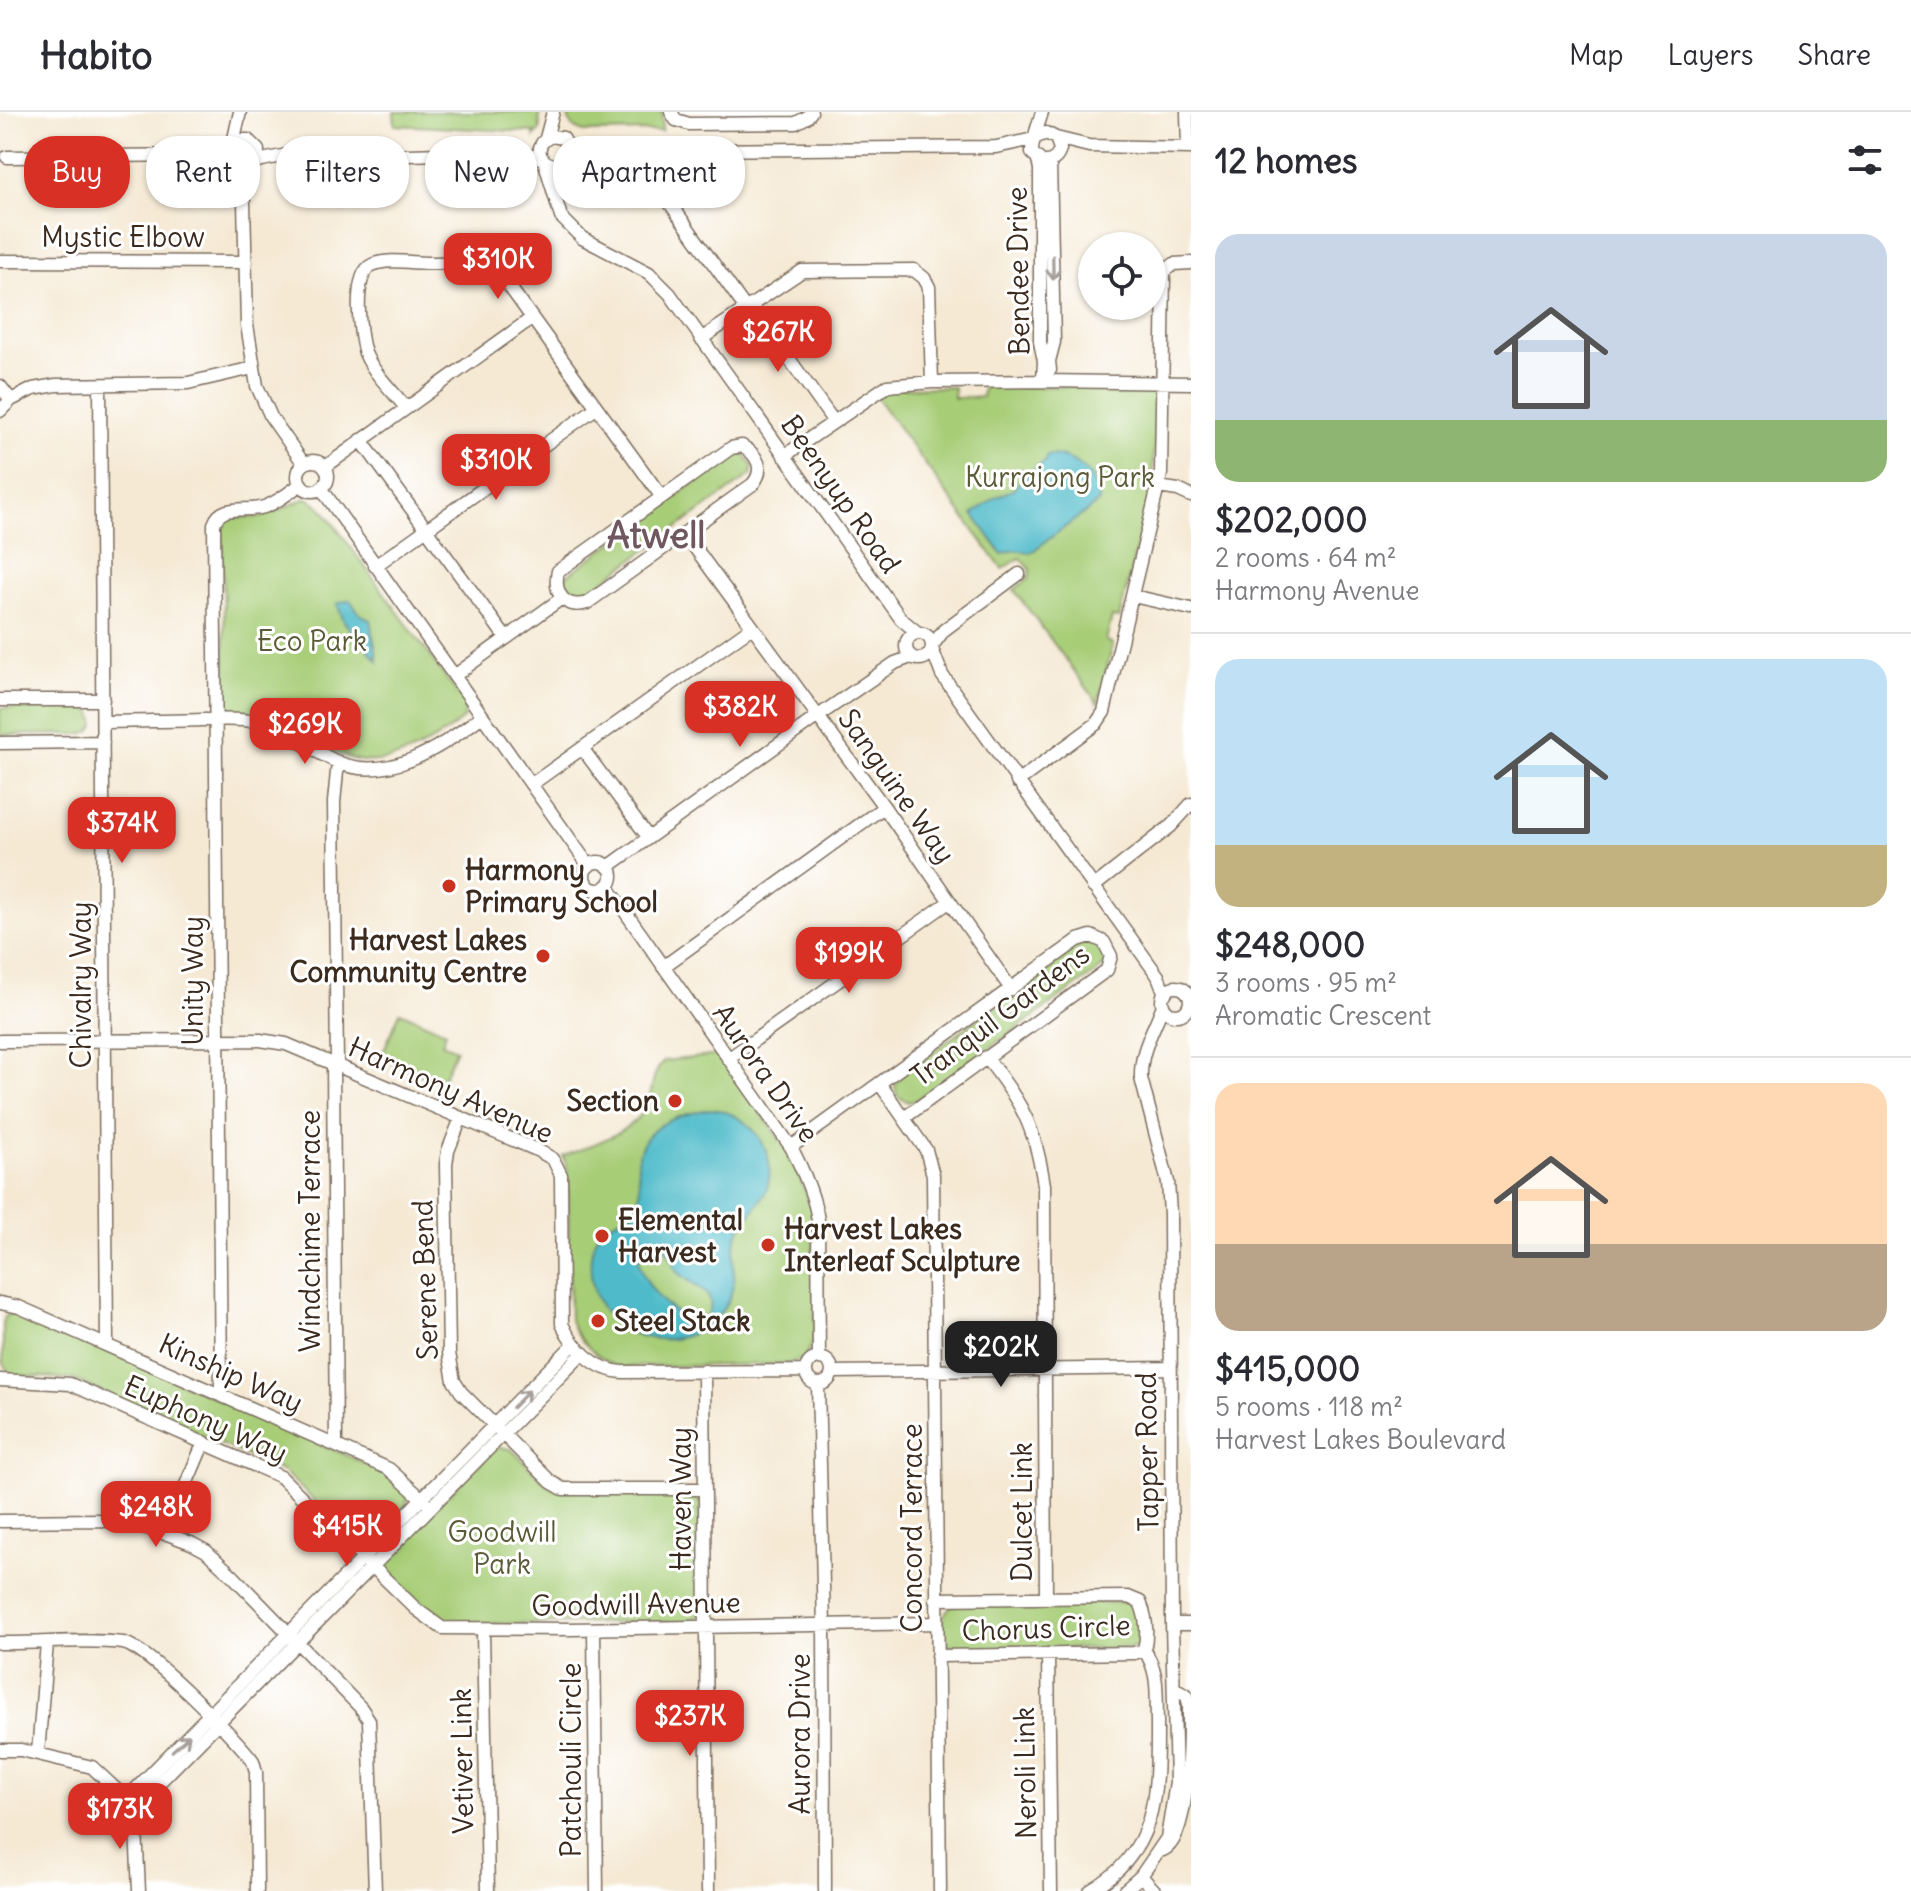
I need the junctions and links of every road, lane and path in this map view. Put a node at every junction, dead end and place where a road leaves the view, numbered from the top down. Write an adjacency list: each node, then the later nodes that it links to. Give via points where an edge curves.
1 (241, 112): 7 (street); 8 (street)
2 (671, 112): 3 (street, via 689,124 796,123)
3 (811, 112)
4 (1044, 112): 10 (street); 12 (street)
5 (1187, 112): 17 (street)
6 (553, 113): 9 (street); 13 (street)
7 (234, 136)
8 (251, 136)
9 (563, 136)
10 (1055, 136): 12 (street); 15 (street); 22 (street, via 1060,145)
11 (553, 137): 13 (street)
12 (1035, 138): 16 (street); 22 (street, via 1031,149)
13 (544, 140): 14 (street); 23 (street, via 539,147)
14 (537, 142)
15 (1089, 146): 17 (street); 22 (street)
16 (1004, 147): 18 (street); 22 (street)
17 (1189, 148)
18 (745, 149)
19 (146, 156): 20 (street)
20 (7, 157)
21 (537, 159): 23 (street)
22 (1045, 159): 36 (street, Bendee Drive, via 1040,169 1040,342)
23 (543, 160): 24 (street); 25 (street, Beenyup Road)
24 (553, 164)
25 (553, 186)
26 (244, 208): 30 (street)
27 (559, 208): 34 (street, Beenyup Road, via 582,238 649,273)
28 (674, 208): 32 (street)
29 (0, 261): 30 (street, Mystic Elbow)
30 (246, 262): 35 (street)
31 (1191, 263): 38 (street, via 1174,264 1164,272)
32 (748, 307): 34 (street); 37 (street, via 802,271 914,270 929,287); 46 (street)
33 (532, 318): 43 (street); 43 (street, via 490,267 371,265 359,285 365,352); 44 (street)
34 (701, 339): 48 (street, Beenyup Road)
35 (253, 368): 40 (street, via 188,383); 49 (street, via 271,417)
36 (1048, 381): 37 (street); 38 (street)
37 (932, 382): 46 (street, via 887,386)
38 (1161, 383): 39 (street); 53 (street)
39 (1191, 383)
40 (100, 385): 42 (street, via 56,385); 70 (street, Chivalry Way)
41 (0, 386): 42 (street)
42 (11, 400): 45 (street)
43 (406, 408): 47 (street)
44 (596, 408): 56 (street); 58 (street)
45 (0, 411)
46 (834, 422): 48 (street)
47 (361, 440): 50 (street); 58 (street)
48 (784, 456): 67 (street, Beenyup Road)
49 (304, 464): 50 (street); 51 (street)
50 (325, 467): 54 (street, via 328,476)
51 (301, 484): 54 (street, via 312,491); 73 (street, Unity Way, via 264,507 224,510 215,520)
52 (1191, 486): 55 (street)
53 (1158, 487): 55 (street); 62 (street)
54 (321, 488): 60 (street)
55 (1178, 490): 57 (street)
56 (661, 496): 59 (street, via 731,448 753,452 760,476); 63 (street, via 558,571 557,592)
57 (1191, 496)
58 (427, 529): 60 (street); 66 (street)
59 (685, 534): 63 (street, via 587,603 576,607); 65 (street, Sanguine Way)
60 (375, 566): 68 (street)
61 (1019, 574): 67 (street)
62 (1133, 596): 64 (street); 79 (street, via 1102,716)
63 (562, 598): 66 (street)
64 (1191, 609)
65 (752, 627): 72 (street, Sanguine Way); 77 (street)
66 (506, 638): 68 (street)
67 (919, 646): 72 (street); 79 (street, Beenyup Road)
68 (454, 676): 71 (street)
69 (0, 700): 70 (street)
70 (103, 700): 74 (street, Chivalry Way)
71 (482, 716): 78 (street, via 452,739 409,760 375,768); 80 (street)
72 (818, 716): 82 (street, Sanguine Way); 83 (street)
73 (216, 720): 74 (street); 78 (street, via 256,722); 92 (street, Unity Way)
74 (103, 722): 75 (street, Chivalry Way)
75 (103, 742): 76 (street); 94 (street, Chivalry Way)
76 (0, 743)
77 (582, 748): 80 (street); 83 (street)
78 (338, 762): 97 (street, Windchime Terrace)
79 (1017, 782): 87 (street, Beenyup Road)
80 (532, 784): 84 (street)
81 (1191, 804): 87 (street)
82 (884, 807): 88 (street, Sanguine Way); 89 (street)
83 (648, 837): 85 (street)
84 (589, 866): 85 (street, via 601,862); 86 (street, via 586,884 596,890)
85 (608, 867): 86 (street, via 612,879)
86 (607, 886): 89 (street, Aurora Drive)
87 (1093, 887): 91 (street, Beenyup Road)
88 (949, 902): 90 (street, Sanguine Way); 96 (street)
89 (663, 967): 96 (street, Aurora Drive)
90 (1011, 989): 95 (street, Tranquil Gardens, via 1085,937 1097,937 1109,948 1107,970); 98 (street, Tranquil Gardens)
91 (1182, 1002): 106 (street, Tapper Road, via 1156,1024 1141,1064 1168,1182)
92 (217, 1040): 94 (street, Harmony Avenue); 97 (street, Harmony Avenue, via 274,1041); 114 (street, Unity Way)
93 (0, 1041): 94 (street, Harmony Avenue)
94 (105, 1041): 103 (street, Chivalry Way)
95 (986, 1057): 100 (street, Tranquil Gardens); 110 (street, Dulcet Link, via 1029,1119 1041,1165)
96 (728, 1059): 101 (street, Aurora Drive)
97 (335, 1065): 99 (street, Harmony Avenue); 117 (street, Windchime Terrace)
98 (880, 1084): 100 (street, Concord Terrace); 101 (street, Tranquil Gardens)
99 (461, 1118): 104 (street, Harmony Avenue, via 537,1150 557,1166 561,1315 564,1329); 115 (street, Serene Bend, via 446,1164 449,1353 454,1381)
100 (904, 1118): 107 (street, Concord Terrace, via 926,1150 933,1175)
101 (791, 1147): 105 (street, Aurora Drive, via 818,1220)
102 (0, 1303): 103 (street, Kinship Way)
103 (107, 1345): 114 (street, Kinship Way)
104 (579, 1348): 108 (street, via 611,1372); 115 (street)
105 (819, 1358): 109 (street); 111 (street)
106 (1170, 1368): 110 (street); 126 (street, Tapper Road)
107 (934, 1370): 110 (street); 111 (street); 124 (street, Concord Terrace)
108 (704, 1371): 109 (street); 118 (street, Haven Way)
109 (806, 1371): 113 (street)
110 (1045, 1371): 123 (street, Dulcet Link)
111 (832, 1372): 113 (street, via 828,1381)
112 (0, 1380): 116 (street, Euphony Way, via 70,1384)
113 (818, 1384): 128 (street, Aurora Drive)
114 (221, 1395): 117 (street, Kinship Way)
115 (499, 1431): 118 (street, Serene Bend, via 563,1489); 119 (street)
116 (204, 1442): 121 (street); 122 (street, Euphony Way, via 290,1483)
117 (336, 1445): 119 (street, Kinship Way, via 389,1469)
118 (705, 1489): 129 (street, Haven Way)
119 (427, 1503): 122 (street)
120 (0, 1521): 121 (street, via 102,1520)
121 (165, 1534): 132 (street, via 206,1551)
122 (370, 1562): 131 (street, Goodwill Avenue, via 432,1623 453,1630); 132 (street)
123 (1046, 1598): 124 (street, Chorus Circle); 135 (street, Chorus Circle, via 1128,1597 1140,1602)
124 (936, 1599): 125 (street, Concord Terrace)
125 (936, 1623): 128 (street, Goodwill Avenue); 137 (street, Concord Terrace)
126 (1172, 1624): 127 (street); 144 (street, Tapper Road, via 1176,1783 1167,1838)
127 (1191, 1624)
128 (824, 1626): 129 (street, Goodwill Avenue); 152 (street, Aurora Drive)
129 (706, 1627): 130 (street, Goodwill Avenue); 151 (street)
130 (594, 1629): 131 (street, Goodwill Avenue); 150 (street, Patchouli Circle)
131 (483, 1630): 149 (street, Vetiver Link)
132 (293, 1638): 138 (street); 148 (street, via 369,1720)
133 (0, 1643): 134 (street)
134 (47, 1643): 138 (street, via 136,1647); 142 (street)
135 (1144, 1650): 136 (street, Chorus Circle); 155 (street, via 1156,1669 1155,1797 1140,1842 1123,1866)
136 (1048, 1654): 137 (street, Chorus Circle); 154 (street, Neroli Link)
137 (937, 1656): 153 (street, Concord Terrace)
138 (214, 1720): 143 (street); 147 (street, via 246,1751 256,1772)
139 (0, 1741): 141 (street)
140 (0, 1750): 141 (street)
141 (21, 1750): 142 (street)
142 (38, 1753): 143 (street, via 92,1767)
143 (130, 1803): 146 (street)
144 (1141, 1876): 145 (street, Tapper Road); 156 (street)
145 (1131, 1889)
146 (139, 1891)
147 (257, 1891)
148 (375, 1891)
149 (488, 1891)
150 (597, 1891)
151 (708, 1891)
152 (825, 1891)
153 (940, 1891)
154 (1051, 1891)
155 (1090, 1891)
156 (1155, 1891)

